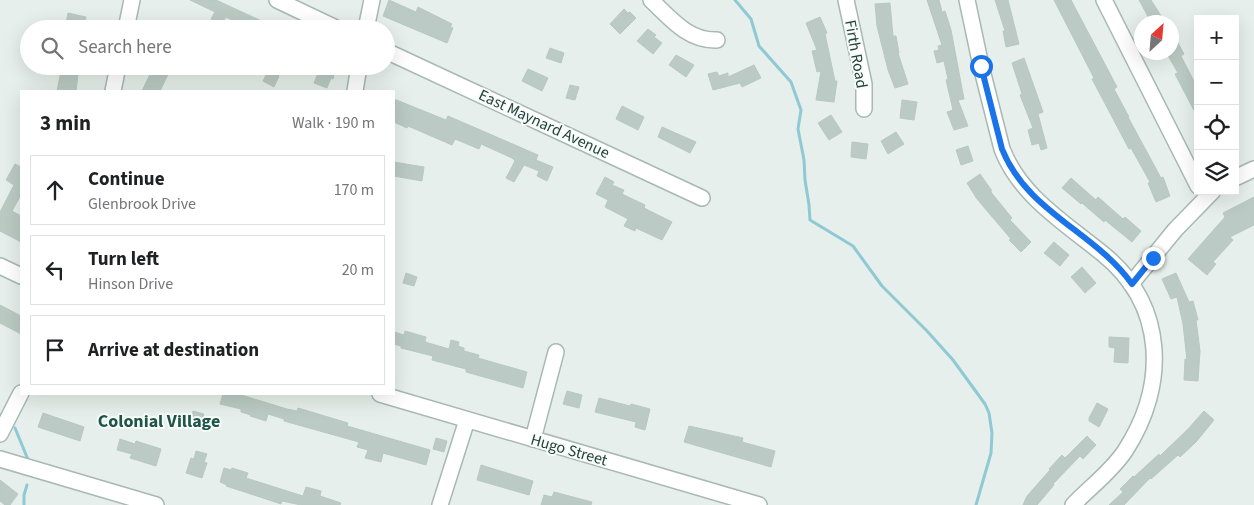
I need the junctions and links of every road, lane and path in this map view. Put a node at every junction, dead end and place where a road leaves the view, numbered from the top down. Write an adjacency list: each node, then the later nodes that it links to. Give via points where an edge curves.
1 (132, 0): 8 (street)
2 (278, 0): 9 (street)
3 (372, 0): 10 (street)
4 (651, 0): 11 (street, via 691,35)
5 (846, 0): 17 (street, Firth Road, via 864,84)
6 (967, 0): 25 (street, via 1006,161 1034,198 1104,255)
7 (1104, 0): 19 (street)
8 (128, 20)
9 (319, 20)
10 (368, 20)
11 (717, 40)
12 (395, 55): 22 (street, East Maynard Avenue)
13 (116, 75): 15 (street)
14 (358, 75): 16 (street)
15 (113, 90)
16 (355, 90)
17 (864, 109)
18 (1254, 169): 20 (street)
19 (1194, 173)
20 (1239, 176)
21 (1202, 195): 25 (street)
22 (702, 198)
23 (0, 266): 24 (street)
24 (20, 276)
25 (1132, 284): 36 (street, via 1148,314 1153,337 1154,372 1148,402 1124,451)
26 (556, 352): 31 (street)
27 (20, 395): 30 (street)
28 (383, 395): 29 (street, Hugo Street)
29 (467, 420): 31 (street, Hugo Street); 34 (street)
30 (0, 434)
31 (533, 439): 35 (street, Hugo Street)
32 (0, 459): 33 (street)
33 (156, 505)
34 (440, 505)
35 (759, 505)
36 (1072, 505)

